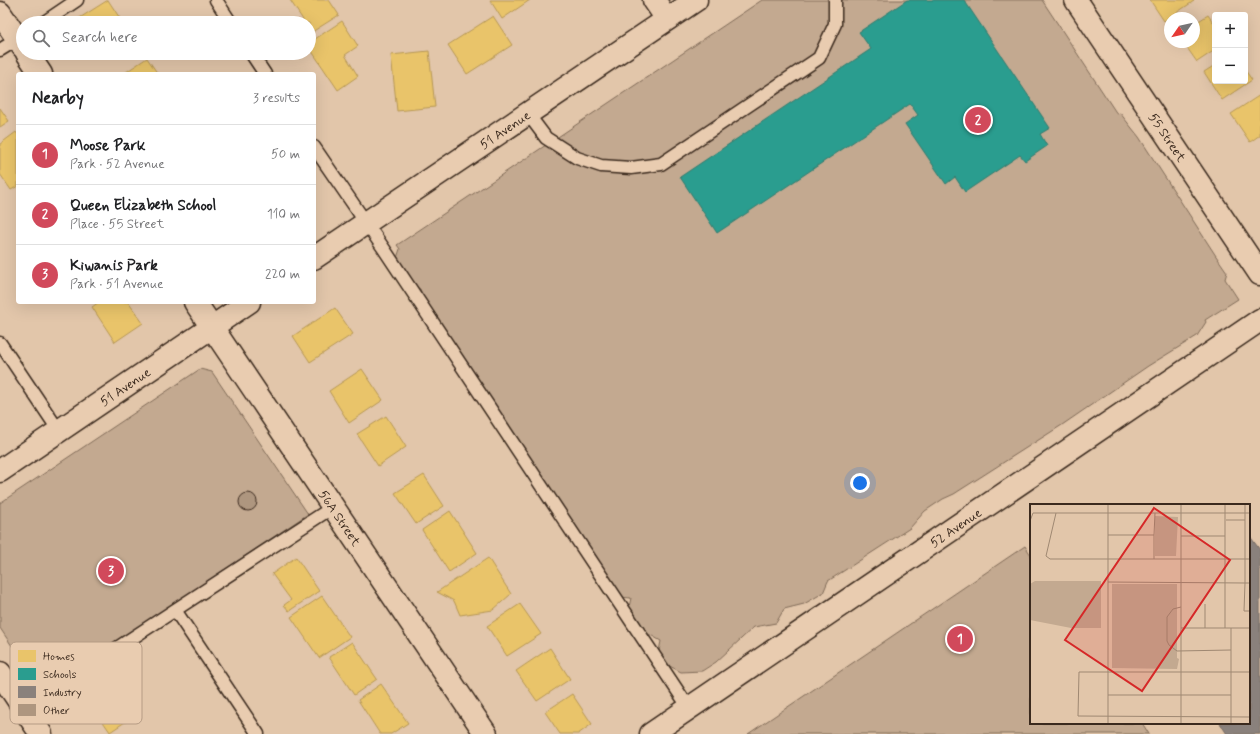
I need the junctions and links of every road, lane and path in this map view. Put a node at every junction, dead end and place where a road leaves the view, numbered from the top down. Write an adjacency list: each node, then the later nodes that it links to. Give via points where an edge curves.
1 (76, 0): 8 (lane)
2 (216, 0): 9 (lane)
3 (654, 0): 10 (street)
4 (696, 0): 10 (street, 51 Avenue)
5 (835, 0): 16 (lane, via 835,24 819,58 661,164 630,168 601,166 577,158 546,138)
6 (1076, 0): 20 (street, 55 Street)
7 (0, 13): 11 (street)
8 (53, 16)
9 (226, 16)
10 (667, 19): 16 (street, 51 Avenue)
11 (16, 41)
12 (30, 60): 14 (street)
13 (256, 60): 15 (lane)
14 (39, 72)
15 (264, 72)
16 (528, 114): 18 (street, 51 Avenue)
17 (316, 150): 18 (lane)
18 (366, 224): 19 (street, 51 Avenue); 33 (lane)
19 (316, 257)
20 (1260, 274)
21 (196, 304): 24 (street, 56A Street)
22 (247, 304): 24 (street, 51 Avenue)
23 (1260, 320): 33 (street, 52 Avenue)
24 (212, 328): 26 (street, 51 Avenue); 28 (street, 56A Street)
25 (0, 343): 26 (lane)
26 (59, 431): 27 (street, 51 Avenue)
27 (0, 471)
28 (333, 507): 29 (lane); 37 (street, 56A Street)
29 (175, 610): 30 (lane); 36 (lane)
30 (126, 642)
31 (0, 673): 32 (street)
32 (10, 688)
33 (689, 708): 38 (street, 52 Avenue)
34 (34, 724): 35 (street)
35 (41, 734)
36 (258, 734)
37 (486, 734)
38 (651, 734)

